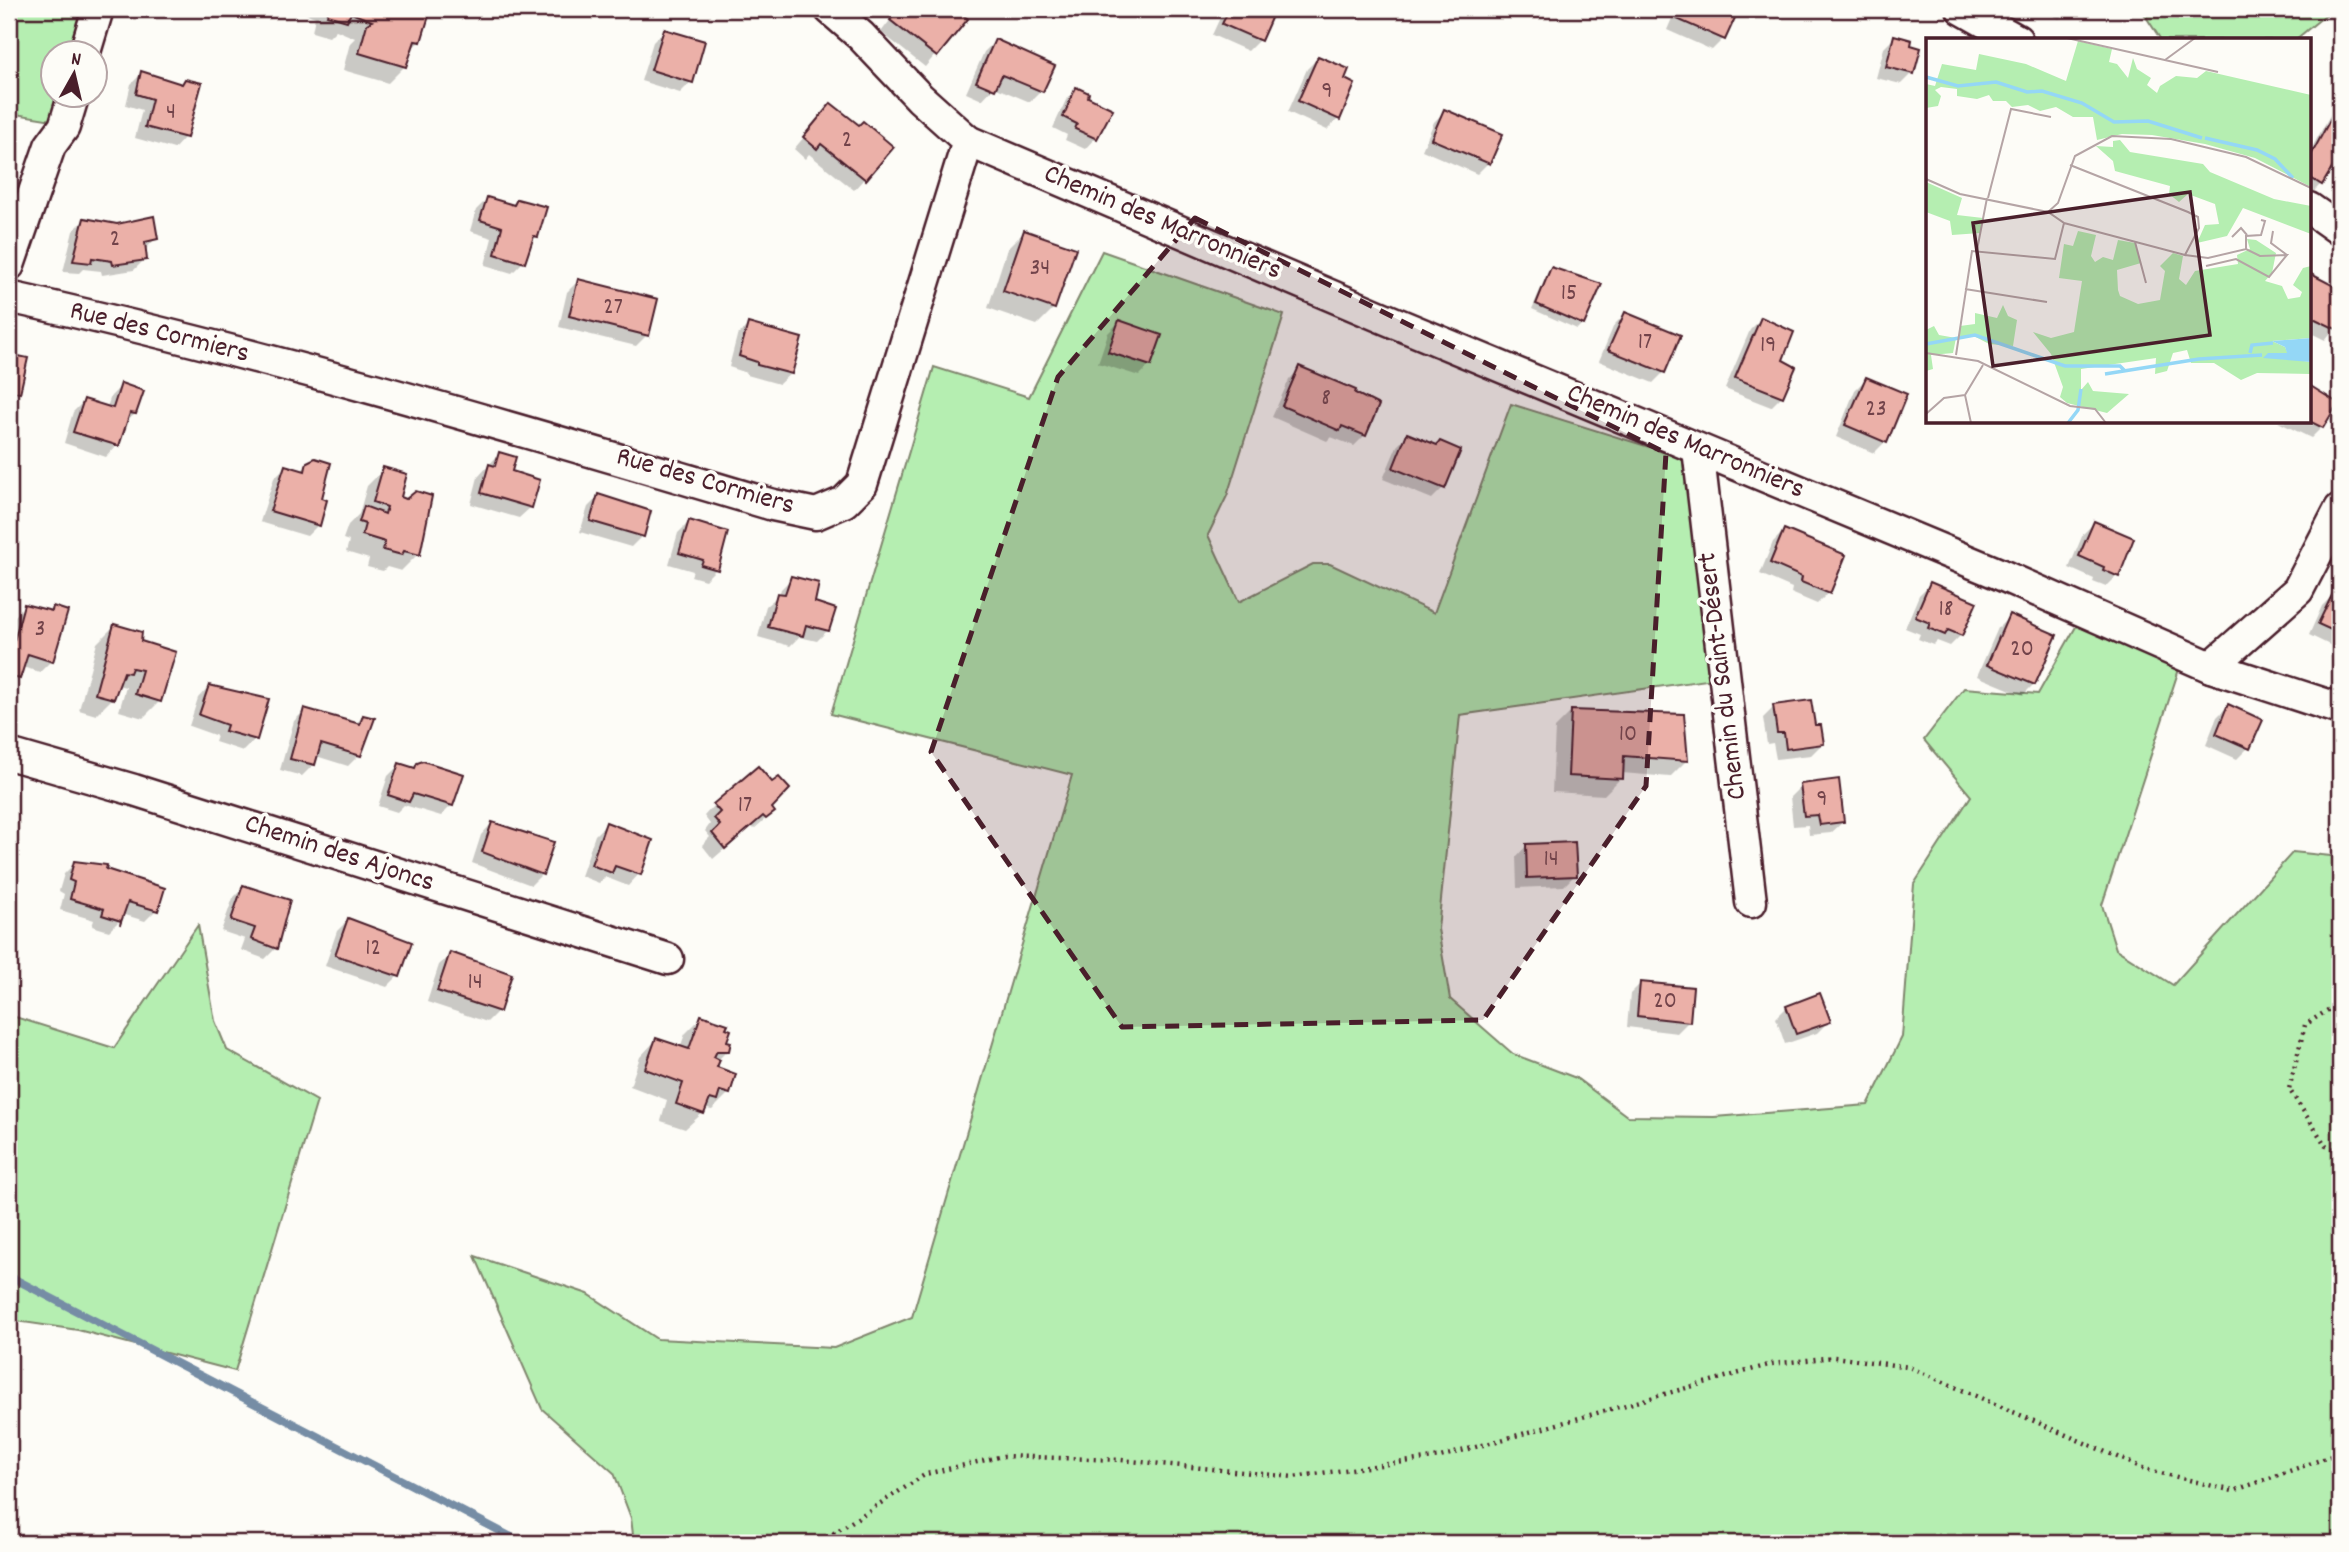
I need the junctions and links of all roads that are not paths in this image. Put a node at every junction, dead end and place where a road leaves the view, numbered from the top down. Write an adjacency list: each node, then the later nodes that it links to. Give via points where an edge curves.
1 (98, 9): 4 (street)
2 (830, 9): 7 (street)
3 (1962, 9): 5 (street)
4 (89, 38)
5 (2013, 38)
6 (70, 108): 10 (street, via 64,127 50,146)
7 (968, 141): 11 (street, Rue des Cormiers, via 862,484 844,502 816,514 466,414 99,317); 12 (street, Chemin des Marronniers)
8 (2310, 209): 9 (street)
9 (2340, 230)
10 (9, 265)
11 (9, 298)
12 (1698, 449): 14 (street, Chemin des Marronniers); 17 (street, Chemin du Saint-Désert)
13 (2340, 509): 14 (street, via 2298,590)
14 (2211, 667): 15 (street, Chemin des Marronniers)
15 (2340, 709)
16 (9, 754): 18 (street, Chemin des Ajoncs)
17 (1751, 902)
18 (668, 959)

